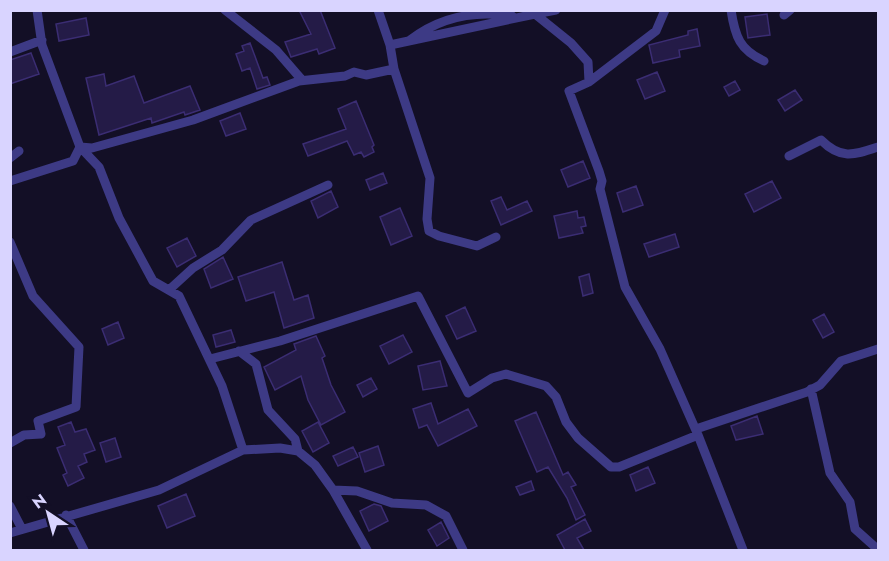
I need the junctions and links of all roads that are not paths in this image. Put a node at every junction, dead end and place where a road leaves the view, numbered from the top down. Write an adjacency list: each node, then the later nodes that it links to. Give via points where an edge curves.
1 (37, 10): 9 (street)
2 (225, 10): 15 (street, via 276,50)
3 (378, 10): 11 (street)
4 (556, 10): 7 (street)
5 (665, 10): 16 (street, via 656,31)
6 (731, 10): 13 (street, via 738,42)
7 (535, 14): 8 (street); 16 (street, via 583,54 588,62)
8 (519, 17): 10 (street); 10 (street, via 450,17)
9 (42, 40): 12 (street); 17 (street)
10 (408, 41): 11 (street)
11 (390, 45): 14 (street)
12 (10, 52)
13 (764, 61)
14 (394, 69): 15 (street); 24 (street, via 430,178 429,231 477,246)
15 (302, 80): 17 (street, via 193,120 92,148)
16 (589, 82): 31 (street, via 569,91 602,181 600,189 625,287 660,349)
17 (80, 147): 22 (street, via 73,160); 26 (street, via 99,167 119,218 153,281)
18 (879, 147): 20 (street, via 845,155 832,151 821,140)
19 (19, 151): 21 (street)
20 (789, 156)
21 (10, 158)
22 (10, 181)
23 (328, 185): 26 (street, via 251,220 222,250 193,268)
24 (496, 237)
25 (10, 242): 32 (street, via 33,296 79,347 76,407 38,421 40,434 24,435)
26 (170, 290): 29 (street, via 179,296)
27 (879, 349): 30 (street, via 841,361 820,385)
28 (239, 351): 29 (street); 31 (street, via 418,296 468,393 506,374 546,386 556,396 566,422 578,438 611,467 619,467); 34 (street, via 256,364 268,410 296,439)
29 (210, 359): 33 (street)
30 (811, 389): 31 (street); 40 (street, via 830,473 850,502 855,528)
31 (697, 432): 44 (street)
32 (10, 443)
33 (243, 450): 34 (street); 37 (street, via 159,490)
34 (298, 451): 35 (street, via 315,465)
35 (333, 490): 42 (street); 43 (street, via 369,494 392,503 426,505 446,516)
36 (10, 506): 38 (street)
37 (66, 515): 38 (street); 41 (street)
38 (22, 529): 39 (street)
39 (10, 533)
40 (875, 547)
41 (84, 550)
42 (367, 550)
43 (463, 550)
44 (743, 550)

